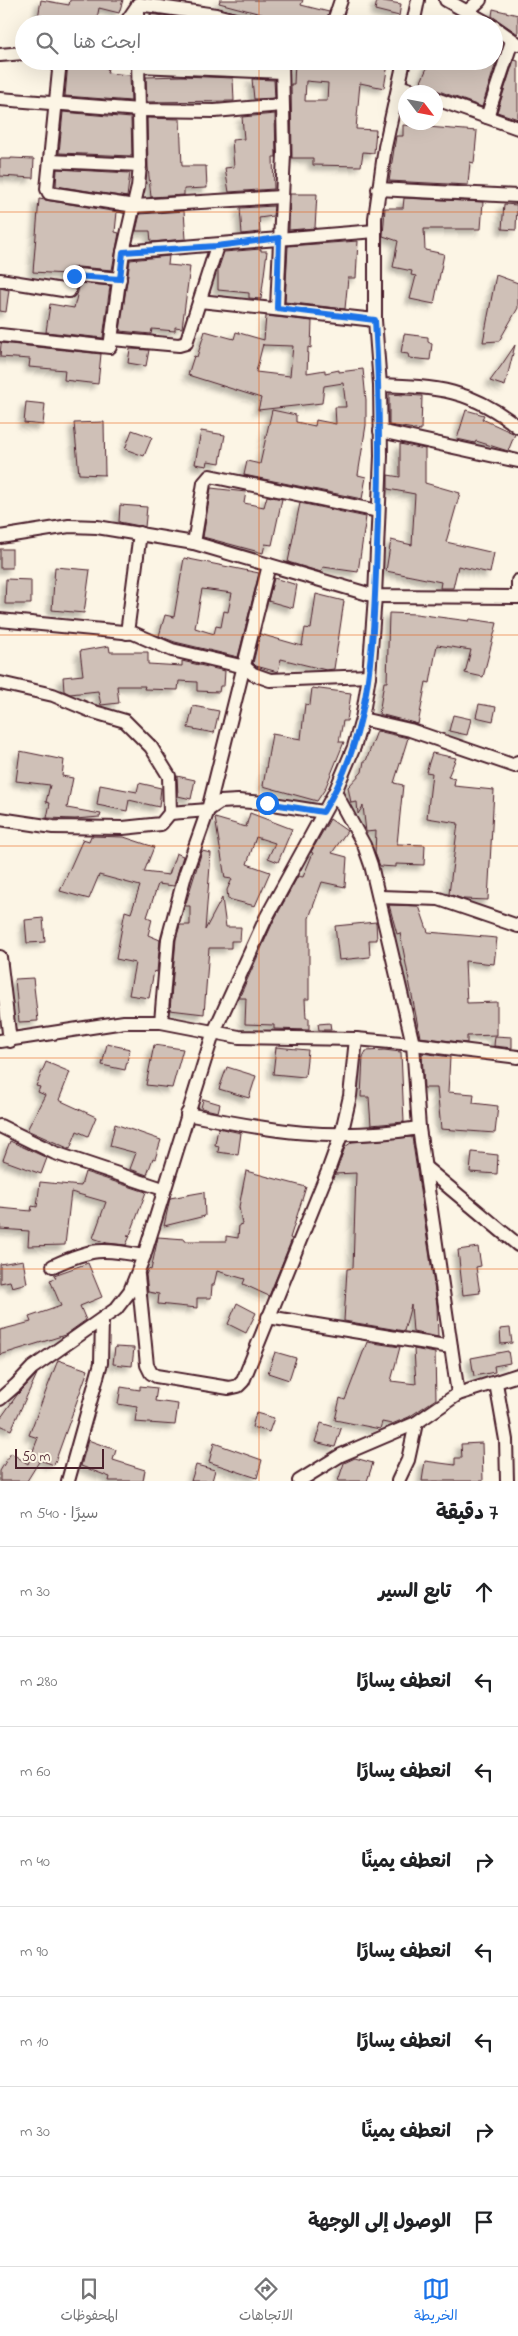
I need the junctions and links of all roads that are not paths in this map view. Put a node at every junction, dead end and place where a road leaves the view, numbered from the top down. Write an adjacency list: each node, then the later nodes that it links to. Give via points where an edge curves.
1 (342, 0): 10 (street)
2 (418, 0): 11 (street)
3 (446, 0): 6 (street)
4 (480, 0): 6 (street)
5 (138, 2): 7 (street); 8 (street); 9 (street)
6 (468, 11): 12 (street)
7 (130, 15)
8 (138, 15)
9 (216, 15)
10 (336, 15)
11 (415, 15)
12 (474, 15)
13 (503, 34): 14 (street)
14 (515, 42): 28 (street)
15 (15, 54): 16 (street)
16 (0, 55)
17 (59, 70): 25 (street)
18 (138, 70): 27 (street)
19 (282, 70): 26 (street)
20 (402, 70): 21 (street)
21 (399, 85)
22 (398, 90): 32 (street)
23 (0, 99): 25 (street)
24 (443, 101): 28 (street)
25 (56, 102): 27 (street); 30 (street)
26 (282, 105): 27 (street, via 215,111); 34 (street, via 284,154)
27 (139, 110): 31 (street)
28 (487, 117): 29 (street)
29 (518, 128)
30 (50, 161): 31 (street); 35 (street, via 49,193)
31 (140, 165): 35 (street)
32 (378, 189): 33 (street); 36 (street)
33 (518, 196)
34 (281, 197): 35 (street); 37 (street)
35 (135, 206): 39 (street)
36 (374, 230): 37 (street); 44 (street)
37 (279, 238): 38 (street); 43 (street)
38 (217, 246): 39 (street); 42 (street)
39 (123, 252): 40 (street)
40 (120, 279): 41 (street, via 77,275 69,291); 46 (street)
41 (0, 280)
42 (200, 301): 43 (street); 46 (street, via 185,344)
43 (277, 308): 44 (street)
44 (375, 320): 47 (street)
45 (0, 335): 46 (street, via 108,348)
46 (112, 338)
47 (380, 385): 48 (street, via 451,390 498,411); 49 (street)
48 (518, 427)
49 (380, 431): 50 (street); 51 (street)
50 (518, 462)
51 (378, 511): 54 (street, via 210,476 204,483); 57 (street)
52 (140, 533): 53 (street, via 69,526); 54 (street); 60 (street)
53 (0, 537)
54 (194, 543): 55 (street)
55 (270, 565): 57 (street); 61 (street)
56 (518, 581): 58 (street)
57 (375, 596): 58 (street); 62 (street)
58 (518, 597)
59 (0, 620): 60 (street)
60 (127, 633): 61 (street, via 189,655)
61 (245, 667): 62 (street, via 253,674 270,680); 67 (street)
62 (369, 676): 64 (street)
63 (0, 683): 69 (street, via 53,695 125,721 151,747 169,776)
64 (362, 719): 65 (street, via 410,730 515,766); 66 (street)
65 (518, 762)
66 (336, 792): 68 (street); 71 (street, via 364,845)
67 (208, 810): 68 (street, via 220,802 238,801); 69 (street); 74 (street, via 185,875 168,939)
68 (323, 812): 75 (street, via 266,918)
69 (170, 813): 70 (street, via 161,824 123,828 53,827)
70 (0, 819)
71 (380, 897): 72 (street, via 439,899); 78 (street)
72 (518, 926)
73 (0, 956): 77 (street)
74 (161, 1022): 75 (street); 77 (street, via 124,1022)
75 (212, 1034): 76 (street); 80 (street)
76 (356, 1039): 78 (street); 83 (street, via 350,1096)
77 (5, 1041)
78 (413, 1044): 79 (street); 82 (street)
79 (518, 1057)
80 (187, 1114): 83 (street, via 281,1132); 85 (street)
81 (0, 1126): 85 (street, via 56,1153)
82 (419, 1128): 83 (street); 84 (street)
83 (341, 1135): 90 (street)
84 (426, 1168): 86 (street); 92 (street)
85 (163, 1188): 87 (street)
86 (518, 1245)
87 (144, 1256): 88 (street, via 92,1250); 89 (street)
88 (53, 1266)
89 (138, 1274): 90 (street, via 147,1365 156,1376 229,1388 238,1386 243,1382); 91 (street, via 116,1309)
90 (268, 1317): 92 (street)
91 (102, 1320): 96 (street, via 32,1368); 98 (street, via 101,1363)
92 (451, 1347): 95 (street)
93 (518, 1376): 94 (street)
94 (496, 1383): 95 (street); 101 (street, via 506,1440)
95 (458, 1394): 97 (street)
96 (0, 1399)
97 (416, 1423): 99 (street, via 341,1455); 100 (street, via 408,1460)
98 (68, 1481)
99 (299, 1481)
100 (398, 1481)
101 (507, 1481)

